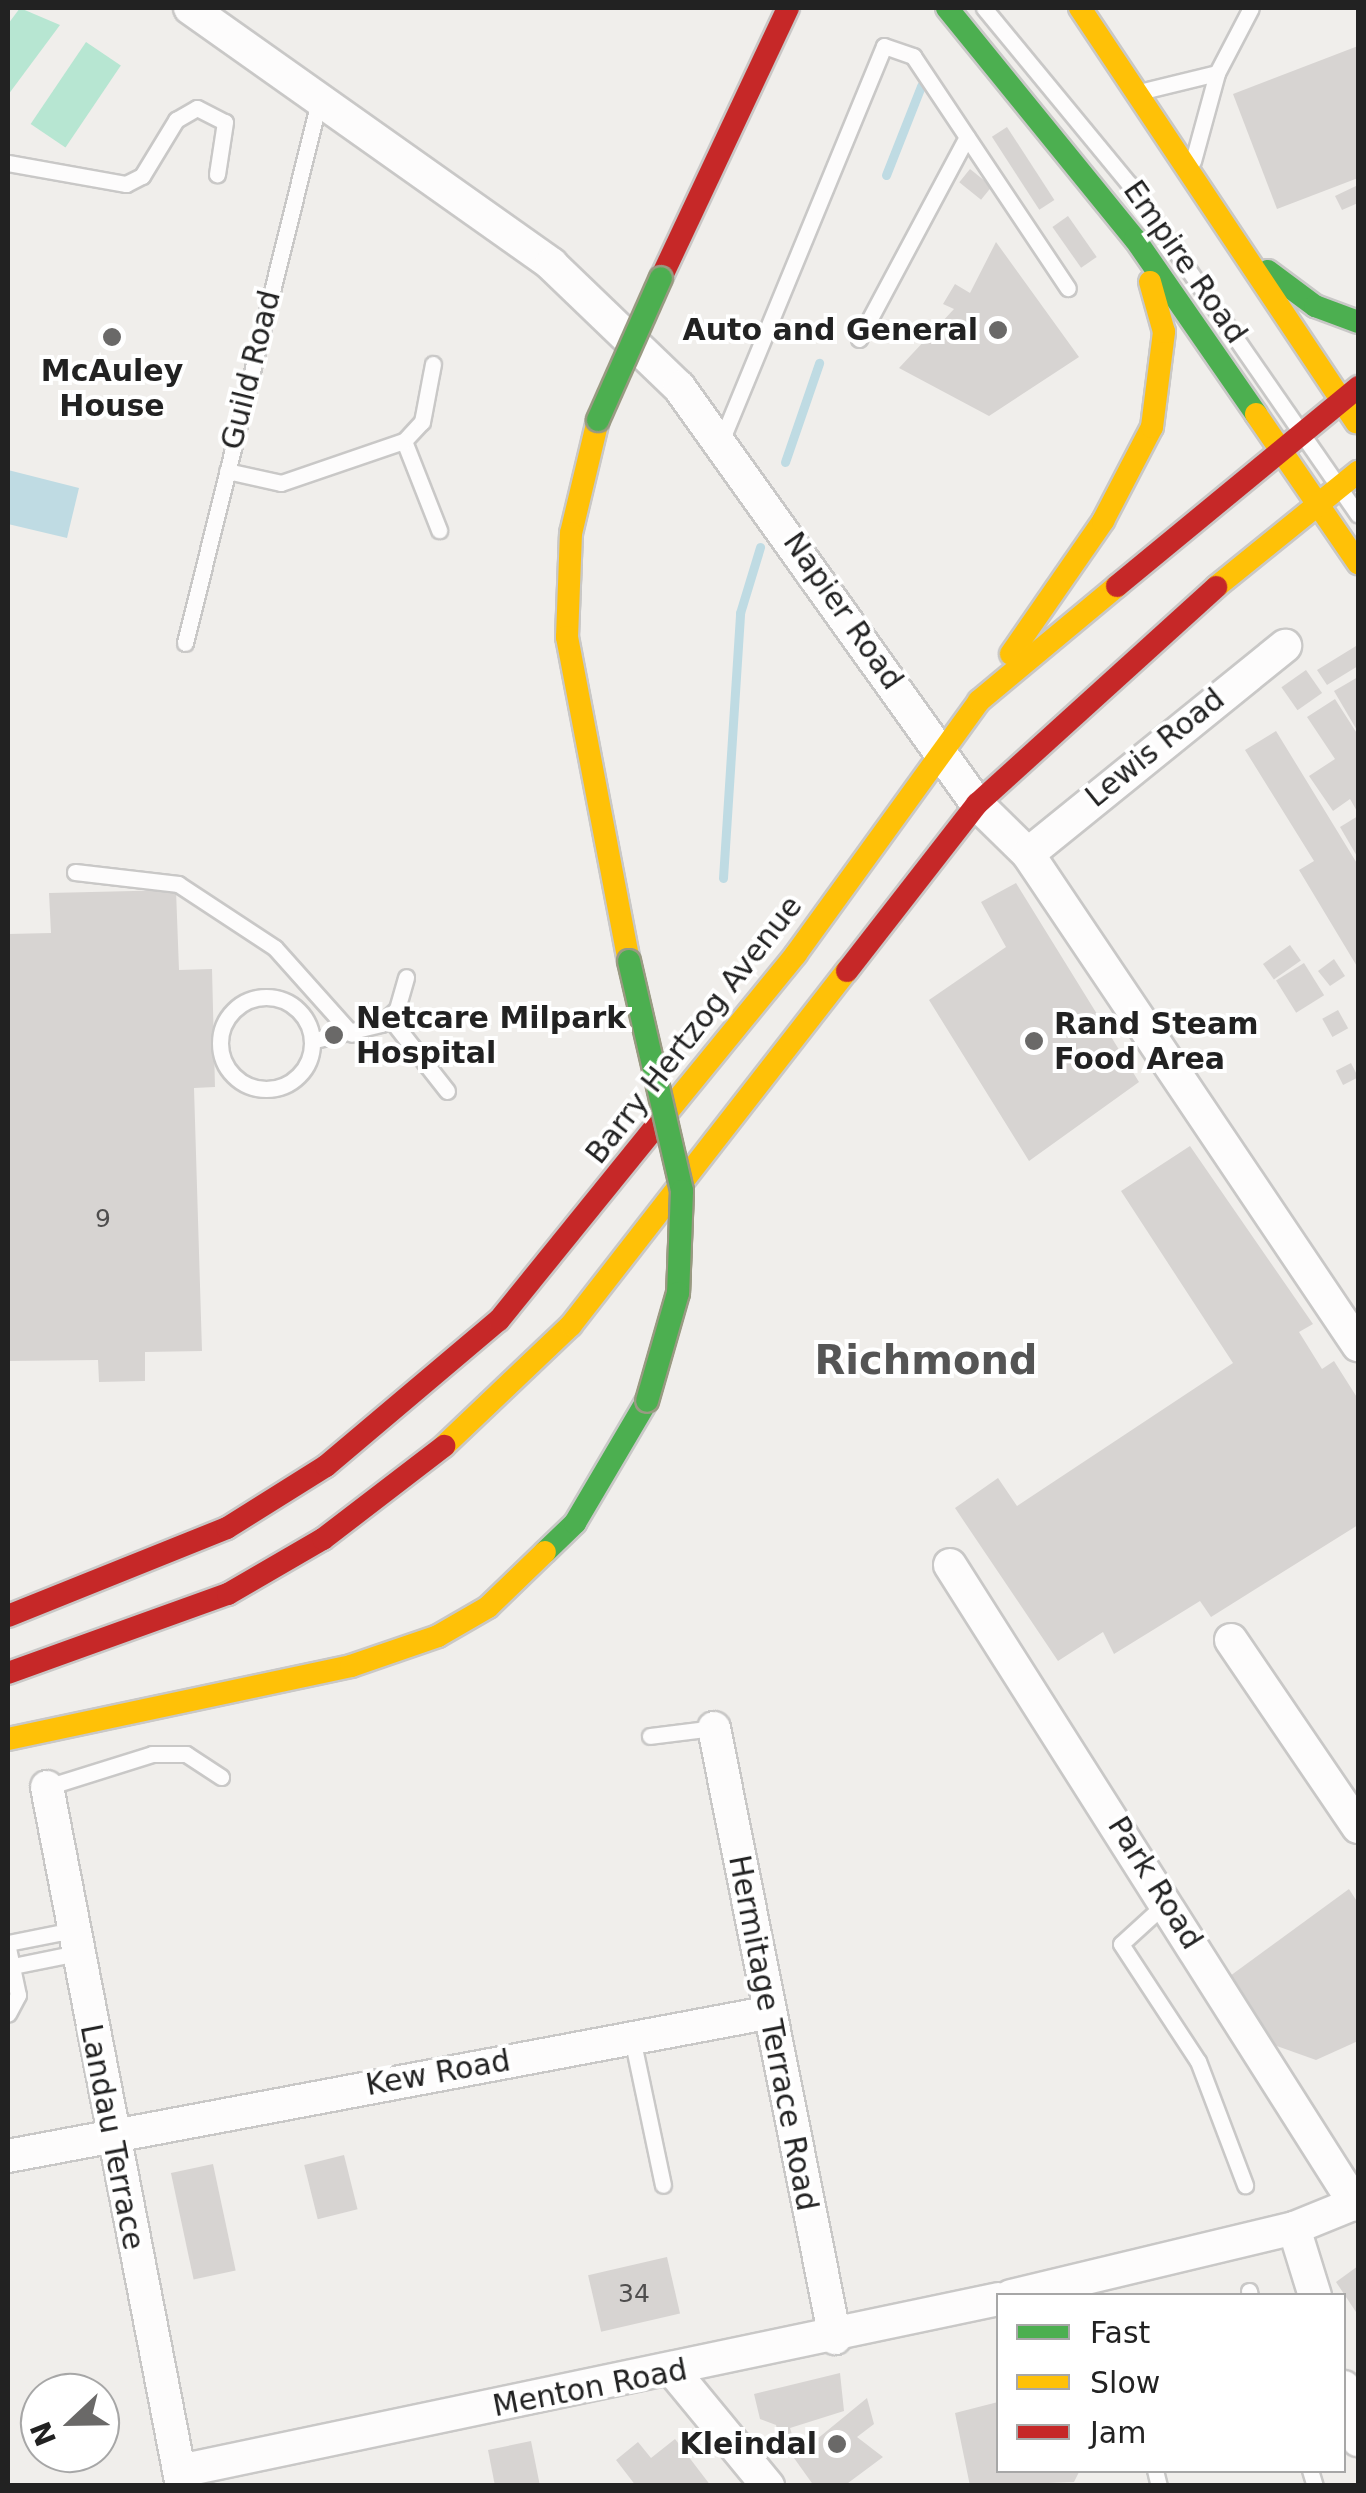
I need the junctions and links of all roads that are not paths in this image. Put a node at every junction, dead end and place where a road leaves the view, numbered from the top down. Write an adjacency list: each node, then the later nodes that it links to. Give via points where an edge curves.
1 (190, 8): 9 (street, Napier Road)
2 (788, 8): 51 (main road, bridge, via 598,420 571,534 567,637 682,1208 678,1293 647,1401 575,1523 501,1597 438,1636 334,1670)
3 (947, 8): 14 (main road, Empire Road)
4 (984, 8): 22 (lane, via 1129,184)
5 (1080, 8): 8 (main road, Empire Road)
6 (1251, 8): 7 (lane)
7 (1217, 72): 8 (lane); 12 (lane)
8 (1138, 93): 12 (main road, Empire Road)
9 (320, 98): 23 (street, Napier Road, via 551,264); 26 (lane, Guild Road)
10 (967, 138): 16 (lane); 18 (lane); 23 (lane, via 913,56 890,44 878,51)
11 (8, 163): 13 (lane, via 126,184 142,176 176,120 197,108 225,122)
12 (1191, 170): 15 (main road, Empire Road)
13 (217, 174)
14 (1135, 239): 25 (main road, Empire Road); 34 (main road, via 1164,332 1152,427 1102,521)
15 (1246, 255): 17 (main road, via 1315,306); 20 (main road, Empire Road)
16 (1068, 288)
17 (1358, 322)
18 (859, 340)
19 (433, 364): 24 (lane, via 422,422)
20 (1350, 394): 21 (main road, Empire Road); 22 (main road, Barry Hertzog Avenue)
21 (1358, 426)
22 (1304, 434): 25 (main road, Barry Hertzog Avenue); 27 (lane)
23 (722, 439): 35 (street, Napier Road)
24 (404, 441): 26 (lane, via 281,483); 30 (lane)
25 (1281, 452): 28 (main road, Empire Road); 34 (main road, Barry Hertzog Avenue)
26 (227, 471): 32 (lane, Guild Road)
27 (1349, 480): 28 (main road); 29 (lane)
28 (1318, 506): 31 (main road, Empire Road); 36 (main road, via 1129,658)
29 (1358, 514)
30 (439, 530)
31 (1358, 563)
32 (185, 643)
33 (1286, 646): 37 (street, Lewis Road)
34 (979, 701): 35 (main road, Barry Hertzog Avenue)
35 (938, 748): 36 (street, Napier Road); 46 (main road, Barry Hertzog Avenue, via 796,954 499,1320 326,1466 227,1528)
36 (976, 804): 37 (street, Napier Road); 48 (main road, via 571,1325 492,1407 386,1495 228,1594)
37 (1028, 854): 44 (street, Napier Road)
38 (75, 872): 41 (lane, via 178,884 275,948)
39 (406, 977): 40 (lane)
40 (389, 1017): 41 (lane); 43 (lane)
41 (352, 1034): 42 (lane)
42 (314, 1040): 42 (lane, via 303,1069 271,1092 237,1086 228,1071 227,1027 240,998 290,1003)
43 (447, 1091)
44 (1358, 1345)
45 (950, 1565): 55 (street, Park Road)
46 (8, 1616)
47 (1231, 1640): 54 (street)
48 (8, 1673)
49 (714, 1728): 50 (lane); 59 (street, Hermitage Terrace Road)
50 (650, 1736)
51 (8, 1739)
52 (222, 1777): 53 (lane, via 186,1754 152,1754)
53 (47, 1788): 56 (street, Landau Terrace)
54 (1358, 1827)
55 (1167, 1902): 65 (lane, via 1120,1944 1198,2060); 66 (street, Park Road)
56 (75, 1942): 57 (lane); 58 (lane); 62 (street, Landau Terrace)
57 (8, 1945): 58 (lane)
58 (10, 1966): 60 (lane, via 18,1995)
59 (766, 2013): 61 (street, Kew Road); 71 (street, Hermitage Terrace Road)
60 (8, 2014)
61 (632, 2038): 62 (street, Kew Road); 64 (lane)
62 (108, 2133): 63 (street, Kew Road); 73 (street, Landau Terrace)
63 (8, 2156)
64 (663, 2185)
65 (1245, 2186)
66 (1357, 2203): 67 (street)
67 (1294, 2228): 68 (street); 69 (street)
68 (1023, 2293)
69 (1314, 2293)
70 (996, 2298): 71 (street, Menton Road)
71 (835, 2338): 72 (street, Menton Road)
72 (674, 2372): 73 (street, Menton Road); 74 (street)
73 (181, 2478)
74 (768, 2486)

